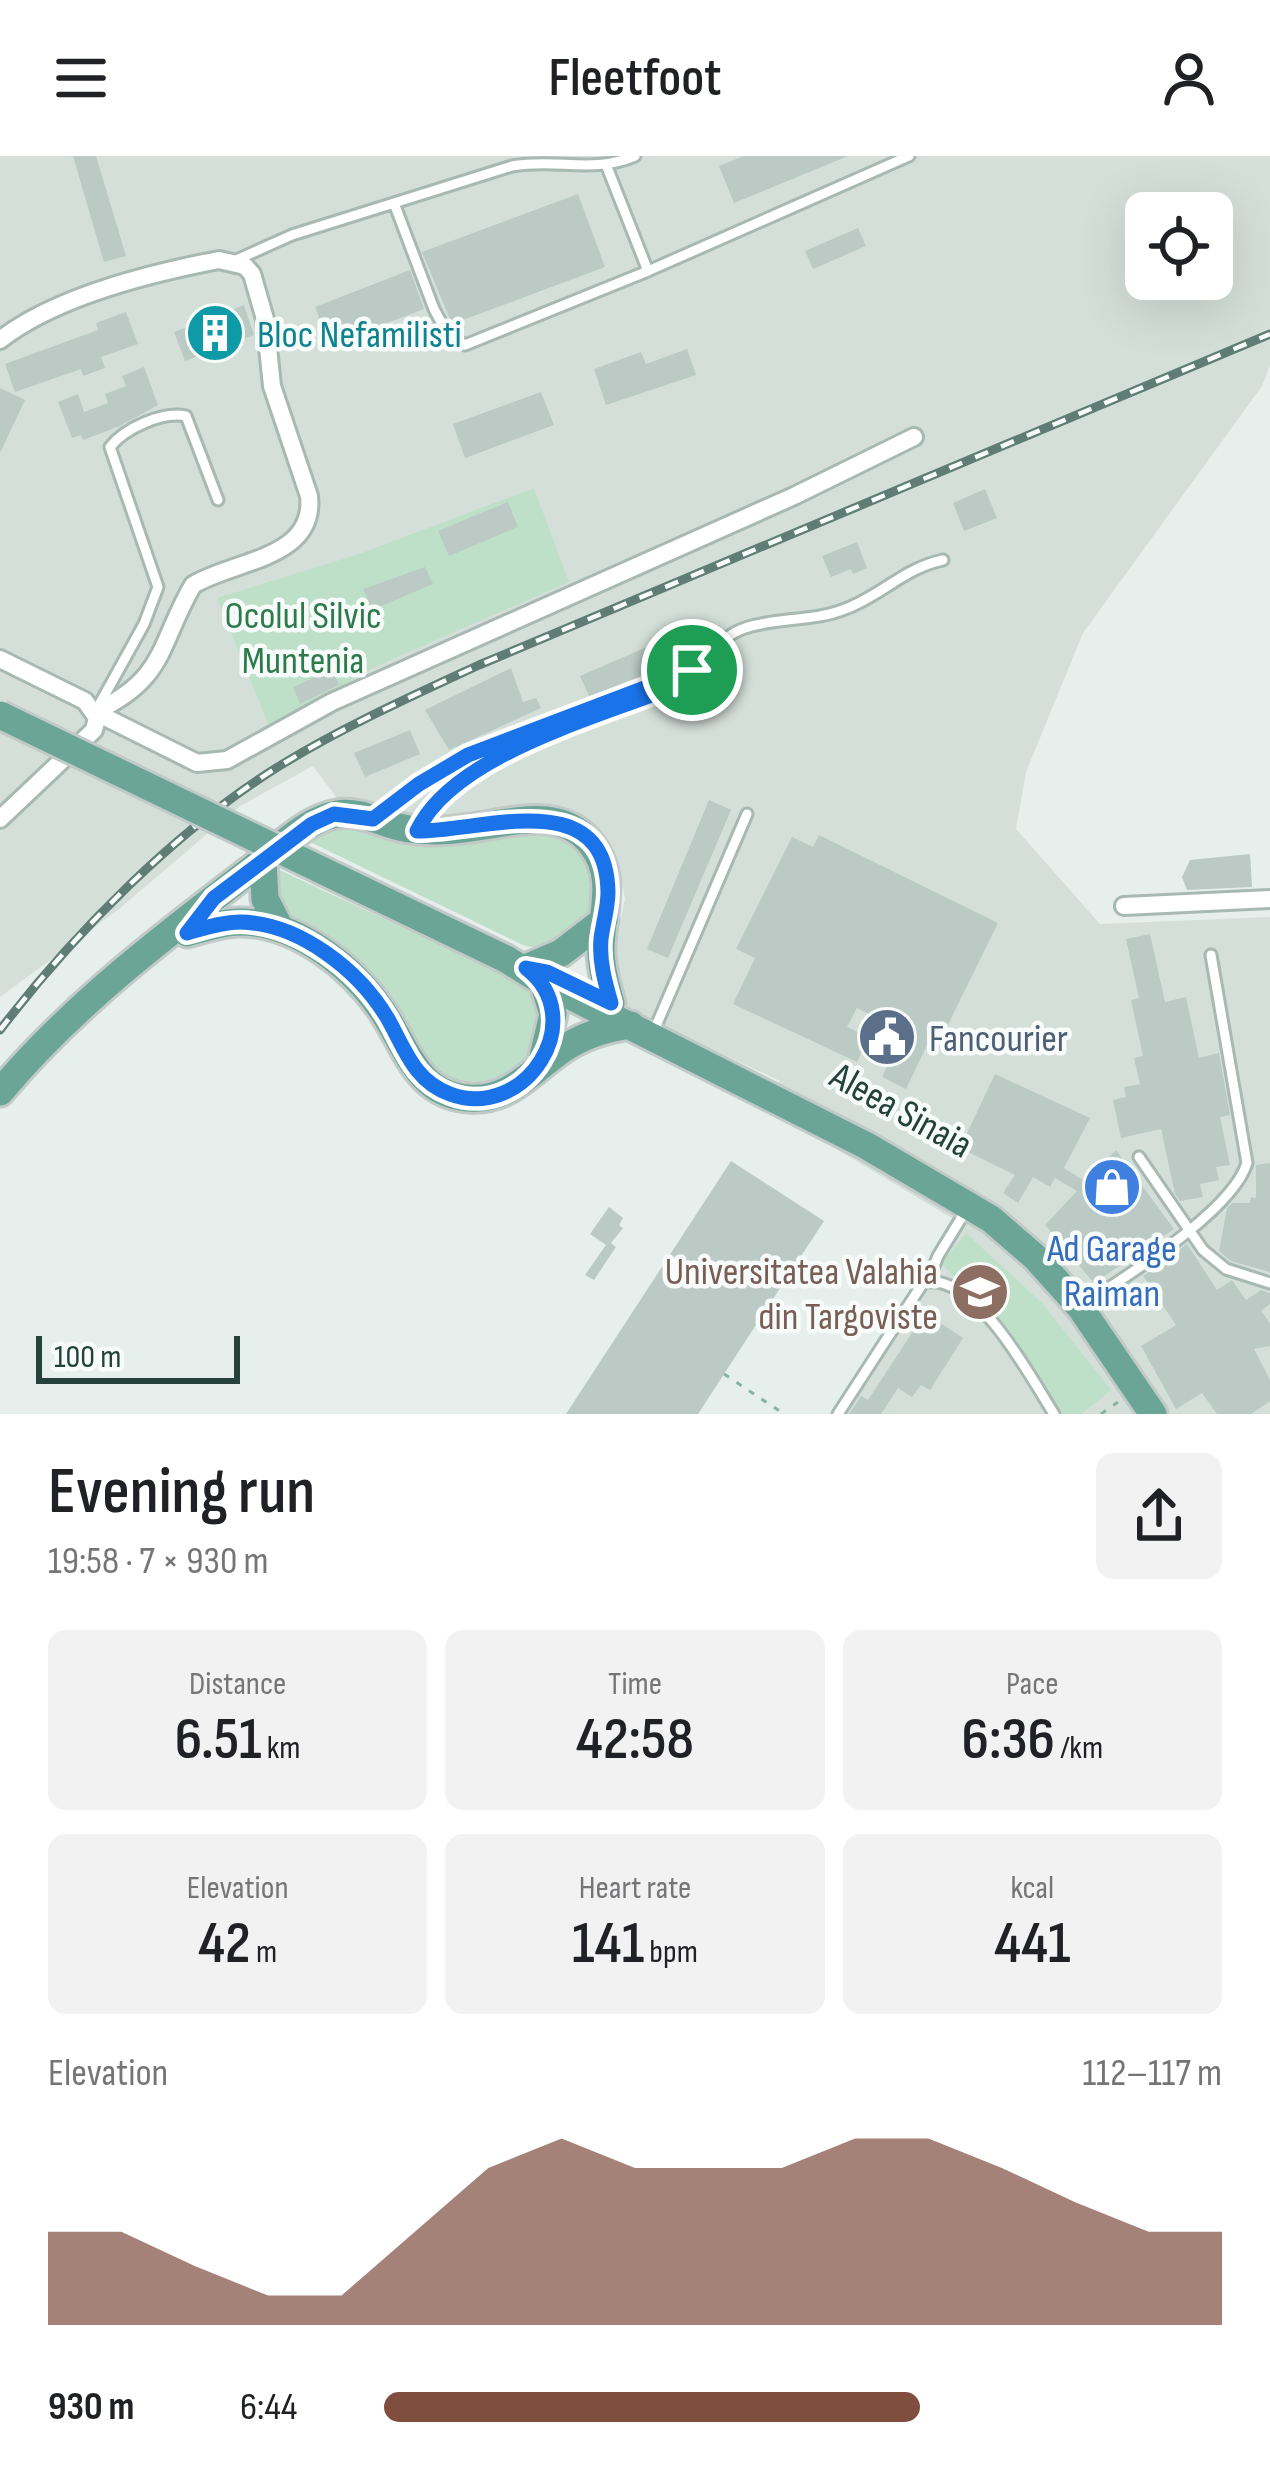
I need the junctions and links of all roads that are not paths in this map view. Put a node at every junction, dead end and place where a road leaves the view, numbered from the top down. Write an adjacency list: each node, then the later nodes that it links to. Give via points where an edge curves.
1 (635, 156): 3 (lane)
2 (909, 156): 6 (lane)
3 (608, 166): 4 (lane, via 538,161); 6 (lane)
4 (394, 203): 5 (lane); 6 (lane, via 434,309 465,345)
5 (233, 261): 7 (street, via 62,306); 13 (street, via 252,274 262,302 272,386 311,514 289,545 193,585 154,668)
6 (648, 272)
7 (0, 340)
8 (914, 437): 13 (street, via 332,702 227,760 197,764)
9 (218, 500): 13 (lane, via 186,416 152,421 114,440 158,587)
10 (943, 560): 12 (lane, via 904,572 842,610 747,627)
11 (0, 659): 13 (street)
12 (692, 670): 17 (lane, via 468,755); 18 (lane, via 672,687 478,766 439,796)
13 (95, 712): 16 (street, via 94,730)
14 (0, 715): 27 (main road, bridge)
15 (747, 814): 29 (lane)
16 (0, 819)
17 (373, 819): 18 (main road); 19 (main road, via 321,819)
18 (417, 831): 23 (main road, via 558,821 587,838 604,867)
19 (263, 860): 20 (main road); 24 (main road)
20 (219, 894): 24 (main road); 25 (main road); 31 (main road, via 79,1010)
21 (1270, 899): 22 (street)
22 (1124, 907)
23 (604, 920): 27 (main road); 28 (main road)
24 (266, 923): 25 (main road); 30 (main road, via 352,975 433,1086 490,1097)
25 (187, 933): 32 (main road, via 53,1048)
26 (1211, 955): 35 (lane, via 1247,1163 1242,1180)
27 (525, 970): 28 (main road, Aleea Sinaia, via 547,972); 29 (main road, Aleea Sinaia); 30 (main road, via 552,1002)
28 (611, 1003): 29 (main road, Aleea Sinaia)
29 (643, 1025): 30 (main road, via 579,1039); 34 (main road, Aleea Sinaia); 38 (main road, Aleea Sinaia, via 877,1137 975,1194 1029,1236)
30 (541, 1065)
31 (0, 1092)
32 (0, 1110)
33 (1138, 1157): 35 (lane)
34 (970, 1205): 36 (lane); 41 (main road, Aleea Sinaia, via 1065,1290)
35 (1190, 1231): 37 (lane, via 1226,1269); 38 (lane)
36 (928, 1281): 39 (lane); 40 (lane, via 950,1285 992,1319)
37 (1270, 1283)
38 (1089, 1301): 42 (main road, Aleea Sinaia)
39 (838, 1414)
40 (1054, 1414)
41 (1153, 1414)
42 (1166, 1414)

